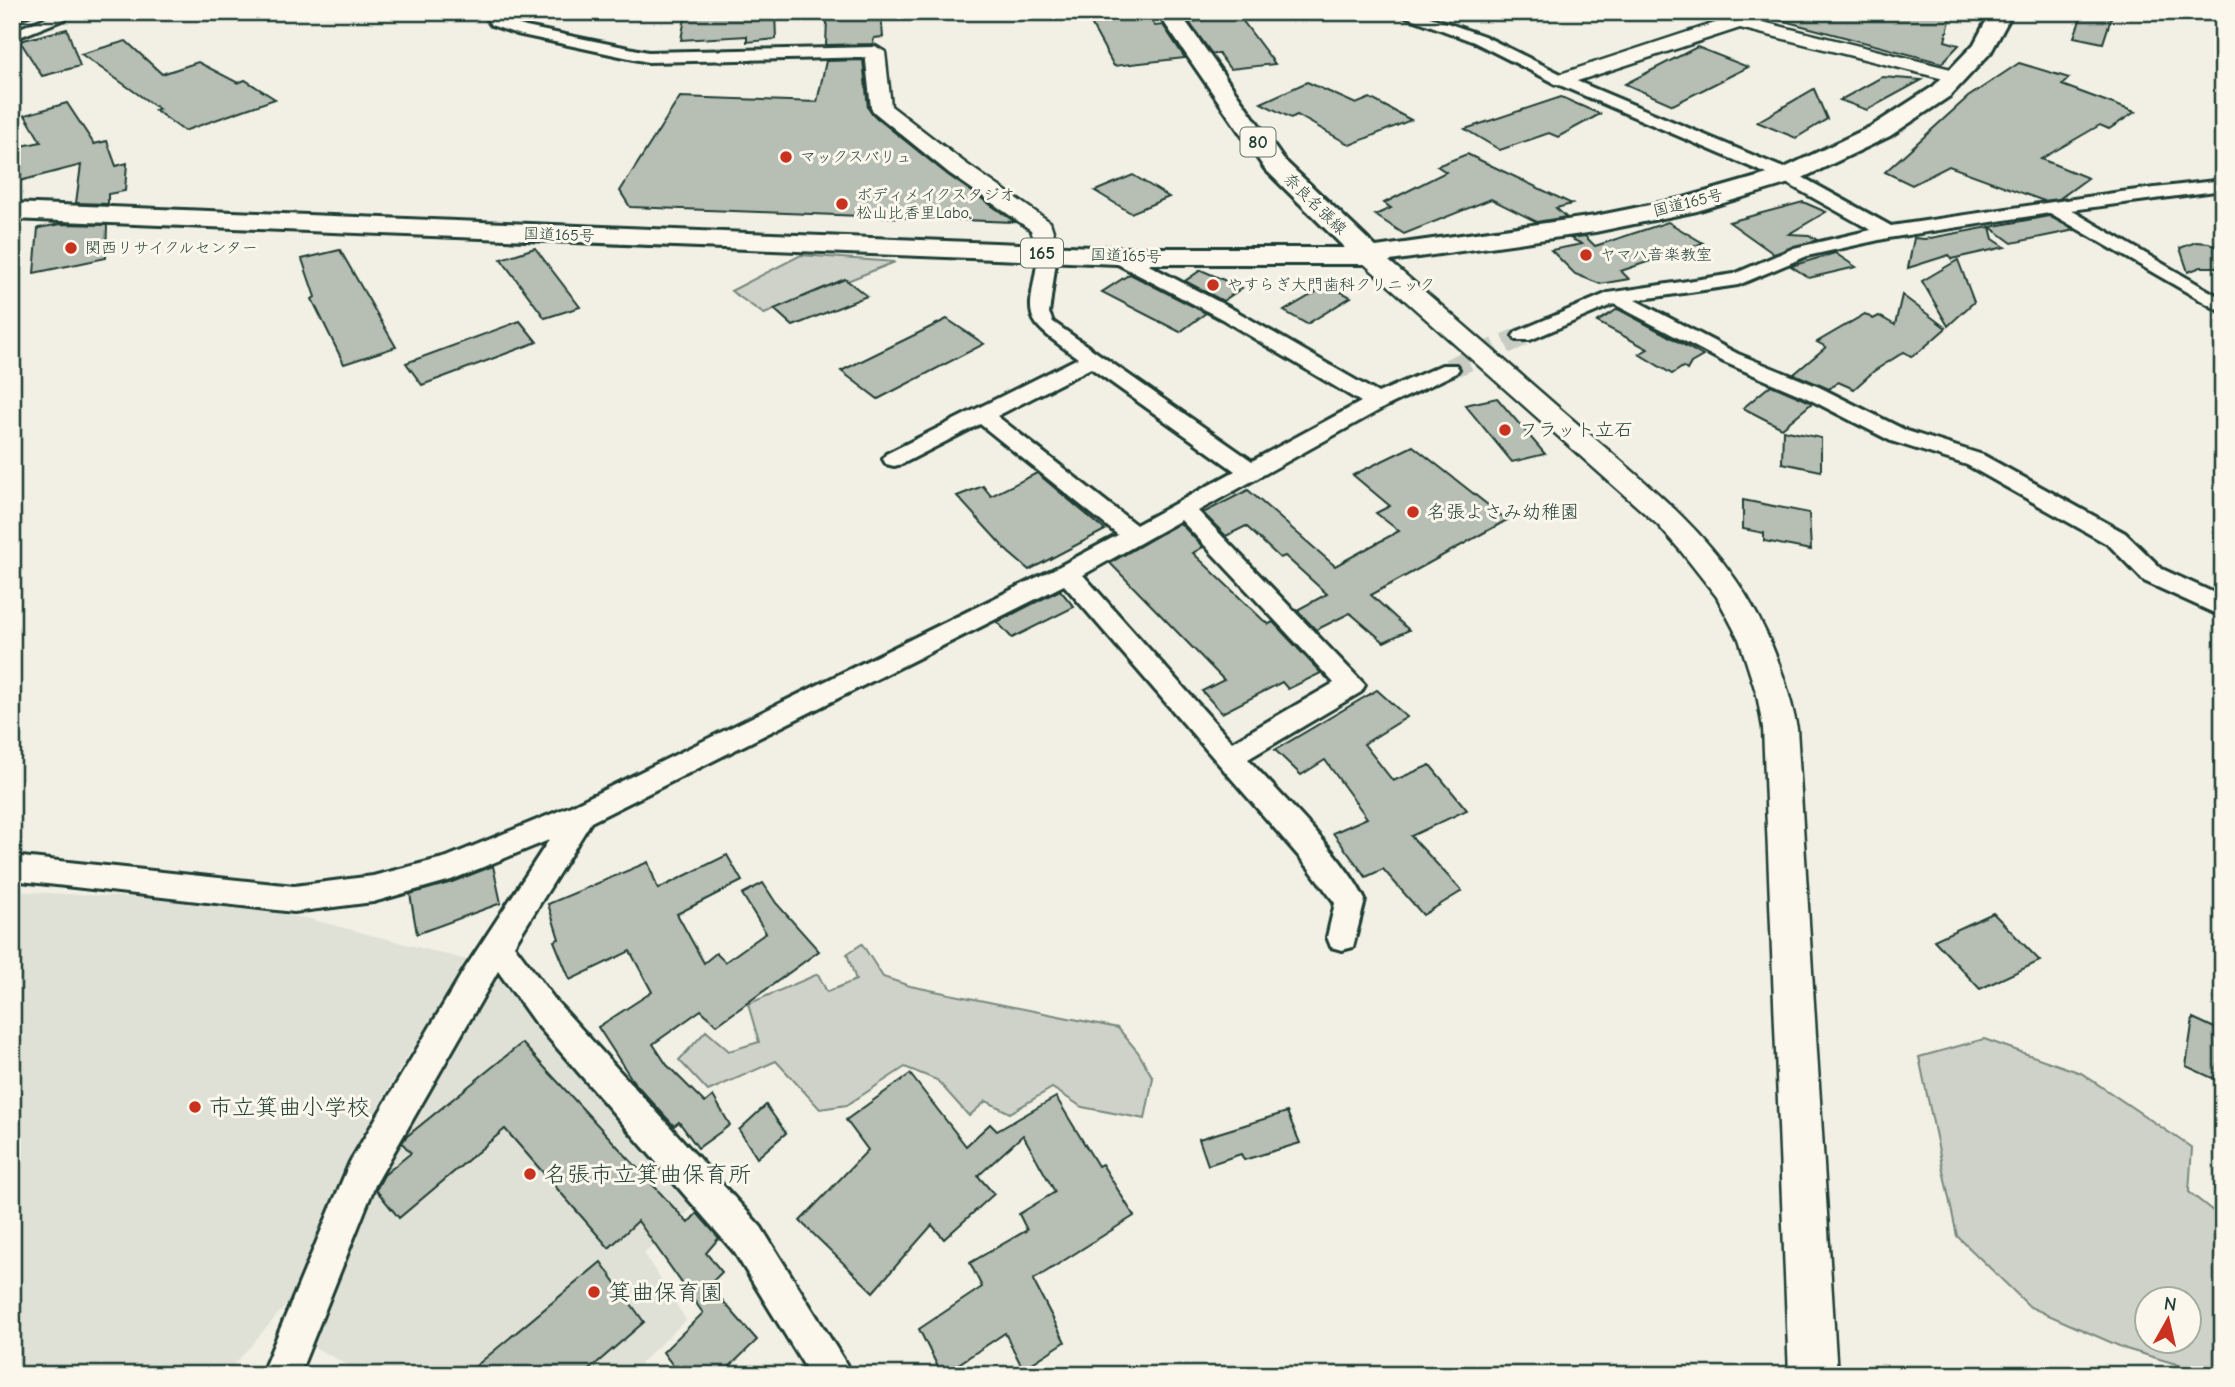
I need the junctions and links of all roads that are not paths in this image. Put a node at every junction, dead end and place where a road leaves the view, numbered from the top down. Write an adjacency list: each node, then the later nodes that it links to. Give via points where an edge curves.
1 (75, 12): 8 (street)
2 (489, 12): 9 (street, via 496,22 523,31 648,57)
3 (1168, 12): 19 (main road, 奈良名張線 / 80, via 1274,164)
4 (1401, 12): 11 (street, via 1479,39)
5 (1700, 12): 7 (street)
6 (2003, 12): 10 (main road, 国道165号 / 165, via 1983,47)
7 (1738, 22): 10 (street); 11 (street)
8 (12, 36)
9 (875, 52): 17 (street, via 881,108 1042,227)
10 (1956, 76): 12 (main road, 国道165号 / 165, via 1942,91 1881,131)
11 (1561, 80): 12 (street)
12 (1787, 176): 16 (street); 19 (main road, 国道165号 / 165, via 1688,205 1595,224)
13 (2223, 185): 14 (street)
14 (2056, 209): 16 (street); 21 (street)
15 (12, 211): 17 (main road, 国道165号 / 165)
16 (1888, 232): 20 (street, via 1801,252 1738,279)
17 (1048, 253): 18 (main road, 国道165号 / 165); 23 (street, via 1041,319)
18 (1117, 256): 19 (main road, 国道165号 / 165); 25 (street, via 1229,314)
19 (1369, 256): 40 (street, via 1668,518 1722,580 1746,616 1763,654 1780,728)
20 (1615, 297): 22 (street); 32 (street, via 1731,358 1899,436 1975,460 2117,539 2153,575)
21 (2223, 307)
22 (1523, 336)
23 (1092, 359): 26 (street); 28 (street)
24 (1449, 369): 25 (street)
25 (1377, 402): 28 (street)
26 (982, 415): 27 (street); 30 (street)
27 (894, 459)
28 (1252, 472): 29 (street)
29 (1184, 510): 30 (street); 33 (street, via 1352,685)
30 (1135, 536): 31 (street)
31 (1067, 573): 33 (street); 34 (street)
32 (2223, 608)
33 (1229, 757): 36 (street, via 1350,900)
34 (581, 814): 35 (street, via 451,867 373,889 294,899); 37 (street)
35 (12, 868)
36 (1342, 937)
37 (498, 947): 38 (street, via 362,1174); 39 (street, via 544,1010 748,1240)
38 (280, 1375)
39 (832, 1375)
40 (1813, 1375)

